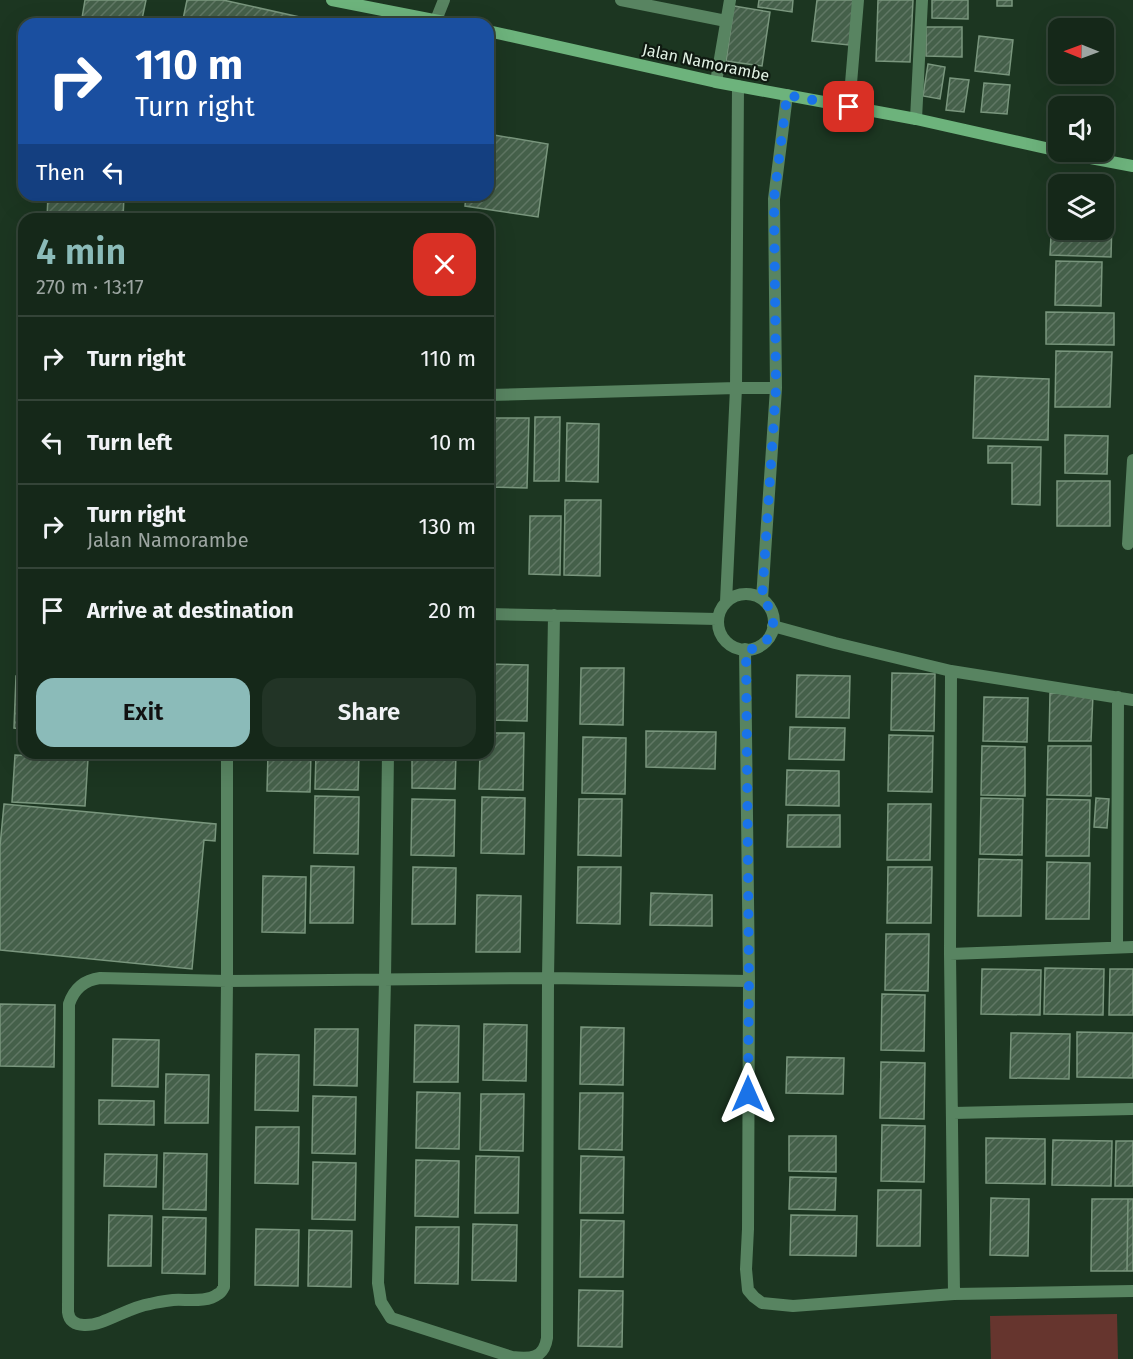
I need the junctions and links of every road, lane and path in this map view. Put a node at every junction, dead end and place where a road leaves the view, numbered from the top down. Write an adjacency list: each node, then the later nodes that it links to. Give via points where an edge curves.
1 (332, 0): 7 (main road)
2 (444, 0): 8 (street)
3 (621, 0): 9 (street)
4 (730, 0): 9 (street)
5 (858, 0): 14 (street)
6 (922, 0): 15 (street)
7 (426, 18)
8 (437, 18)
9 (726, 21): 11 (street)
10 (494, 32): 11 (main road, Jalan Namorambe)
11 (716, 82): 12 (main road, Jalan Namorambe)
12 (738, 86): 13 (main road, Jalan Namorambe); 19 (street)
13 (787, 95): 14 (main road, Jalan Namorambe); 20 (street, via 774,199)
14 (849, 107): 15 (main road, Jalan Namorambe)
15 (916, 119): 16 (main road, Jalan Namorambe)
16 (1048, 149)
17 (1114, 162): 18 (main road, Jalan Namorambe)
18 (1133, 165)
19 (736, 388): 20 (street); 21 (street); 25 (street)
20 (776, 388): 24 (street)
21 (494, 395)
22 (1133, 460): 23 (street)
23 (1128, 544)
24 (762, 599): 25 (street, via 740,594); 29 (street, via 770,608)
25 (726, 602): 28 (street)
26 (494, 614): 27 (street)
27 (554, 615): 28 (street); 39 (street)
28 (717, 619): 30 (street, via 727,642)
29 (773, 626): 30 (street, via 760,645); 31 (street)
30 (746, 650): 42 (street)
31 (951, 671): 32 (street); 38 (street)
32 (1118, 697): 33 (street); 36 (street)
33 (1133, 700)
34 (227, 759): 41 (street)
35 (388, 759): 40 (street)
36 (1116, 947): 37 (street); 38 (street)
37 (1133, 947)
38 (950, 954): 44 (street)
39 (548, 978): 40 (street); 40 (street, via 547,1338 544,1350 531,1358 512,1357 391,1318 381,1302 378,1283); 42 (street)
40 (385, 980): 41 (street)
41 (227, 981): 41 (street, via 100,978 80,986 72,996 68,1312 72,1322 89,1325 142,1305 208,1299 224,1287)
42 (749, 981): 46 (street, via 748,1290 762,1303 793,1306)
43 (1133, 1109): 44 (street)
44 (953, 1113): 46 (street)
45 (1133, 1291): 46 (street)
46 (954, 1294)

